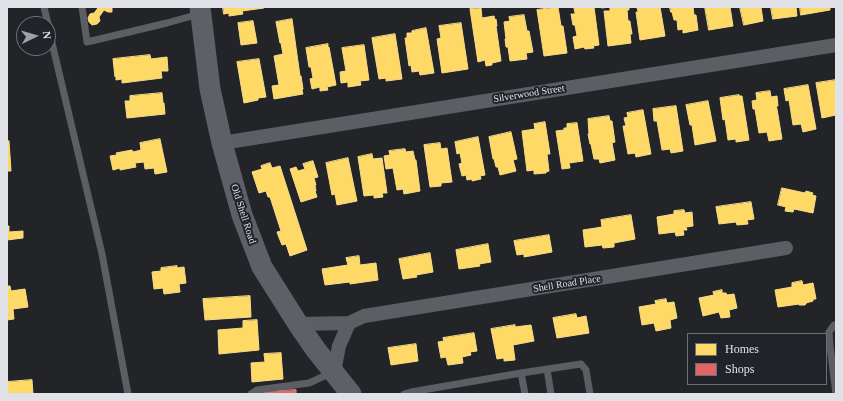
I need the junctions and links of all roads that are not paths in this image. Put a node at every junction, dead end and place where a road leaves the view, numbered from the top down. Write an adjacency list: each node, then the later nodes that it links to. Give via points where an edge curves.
1 (82, 7): 2 (lane, via 87,42 168,23)
2 (200, 10): 5 (street, Old Shell Road, via 210,89)
3 (836, 45): 5 (street, Silverwood Street)
4 (55, 56): 13 (lane, via 102,254)
5 (222, 143): 8 (street, Old Shell Road, via 242,214 262,268)
6 (786, 248): 7 (street, Shell Road Place, via 364,316)
7 (349, 322): 8 (street, Shell Road Place); 11 (street, via 339,346)
8 (298, 324): 11 (street, Old Shell Road)
9 (836, 324): 20 (lane, via 829,332)
10 (547, 369): 12 (lane); 18 (lane); 19 (lane, via 581,364 586,370)
11 (334, 372): 14 (lane, via 309,384 257,390); 15 (street, Old Shell Road)
12 (521, 373): 16 (lane); 17 (lane)
13 (128, 394)
14 (251, 394)
15 (351, 394)
16 (404, 394)
17 (525, 394)
18 (551, 394)
19 (590, 394)
20 (836, 394)

